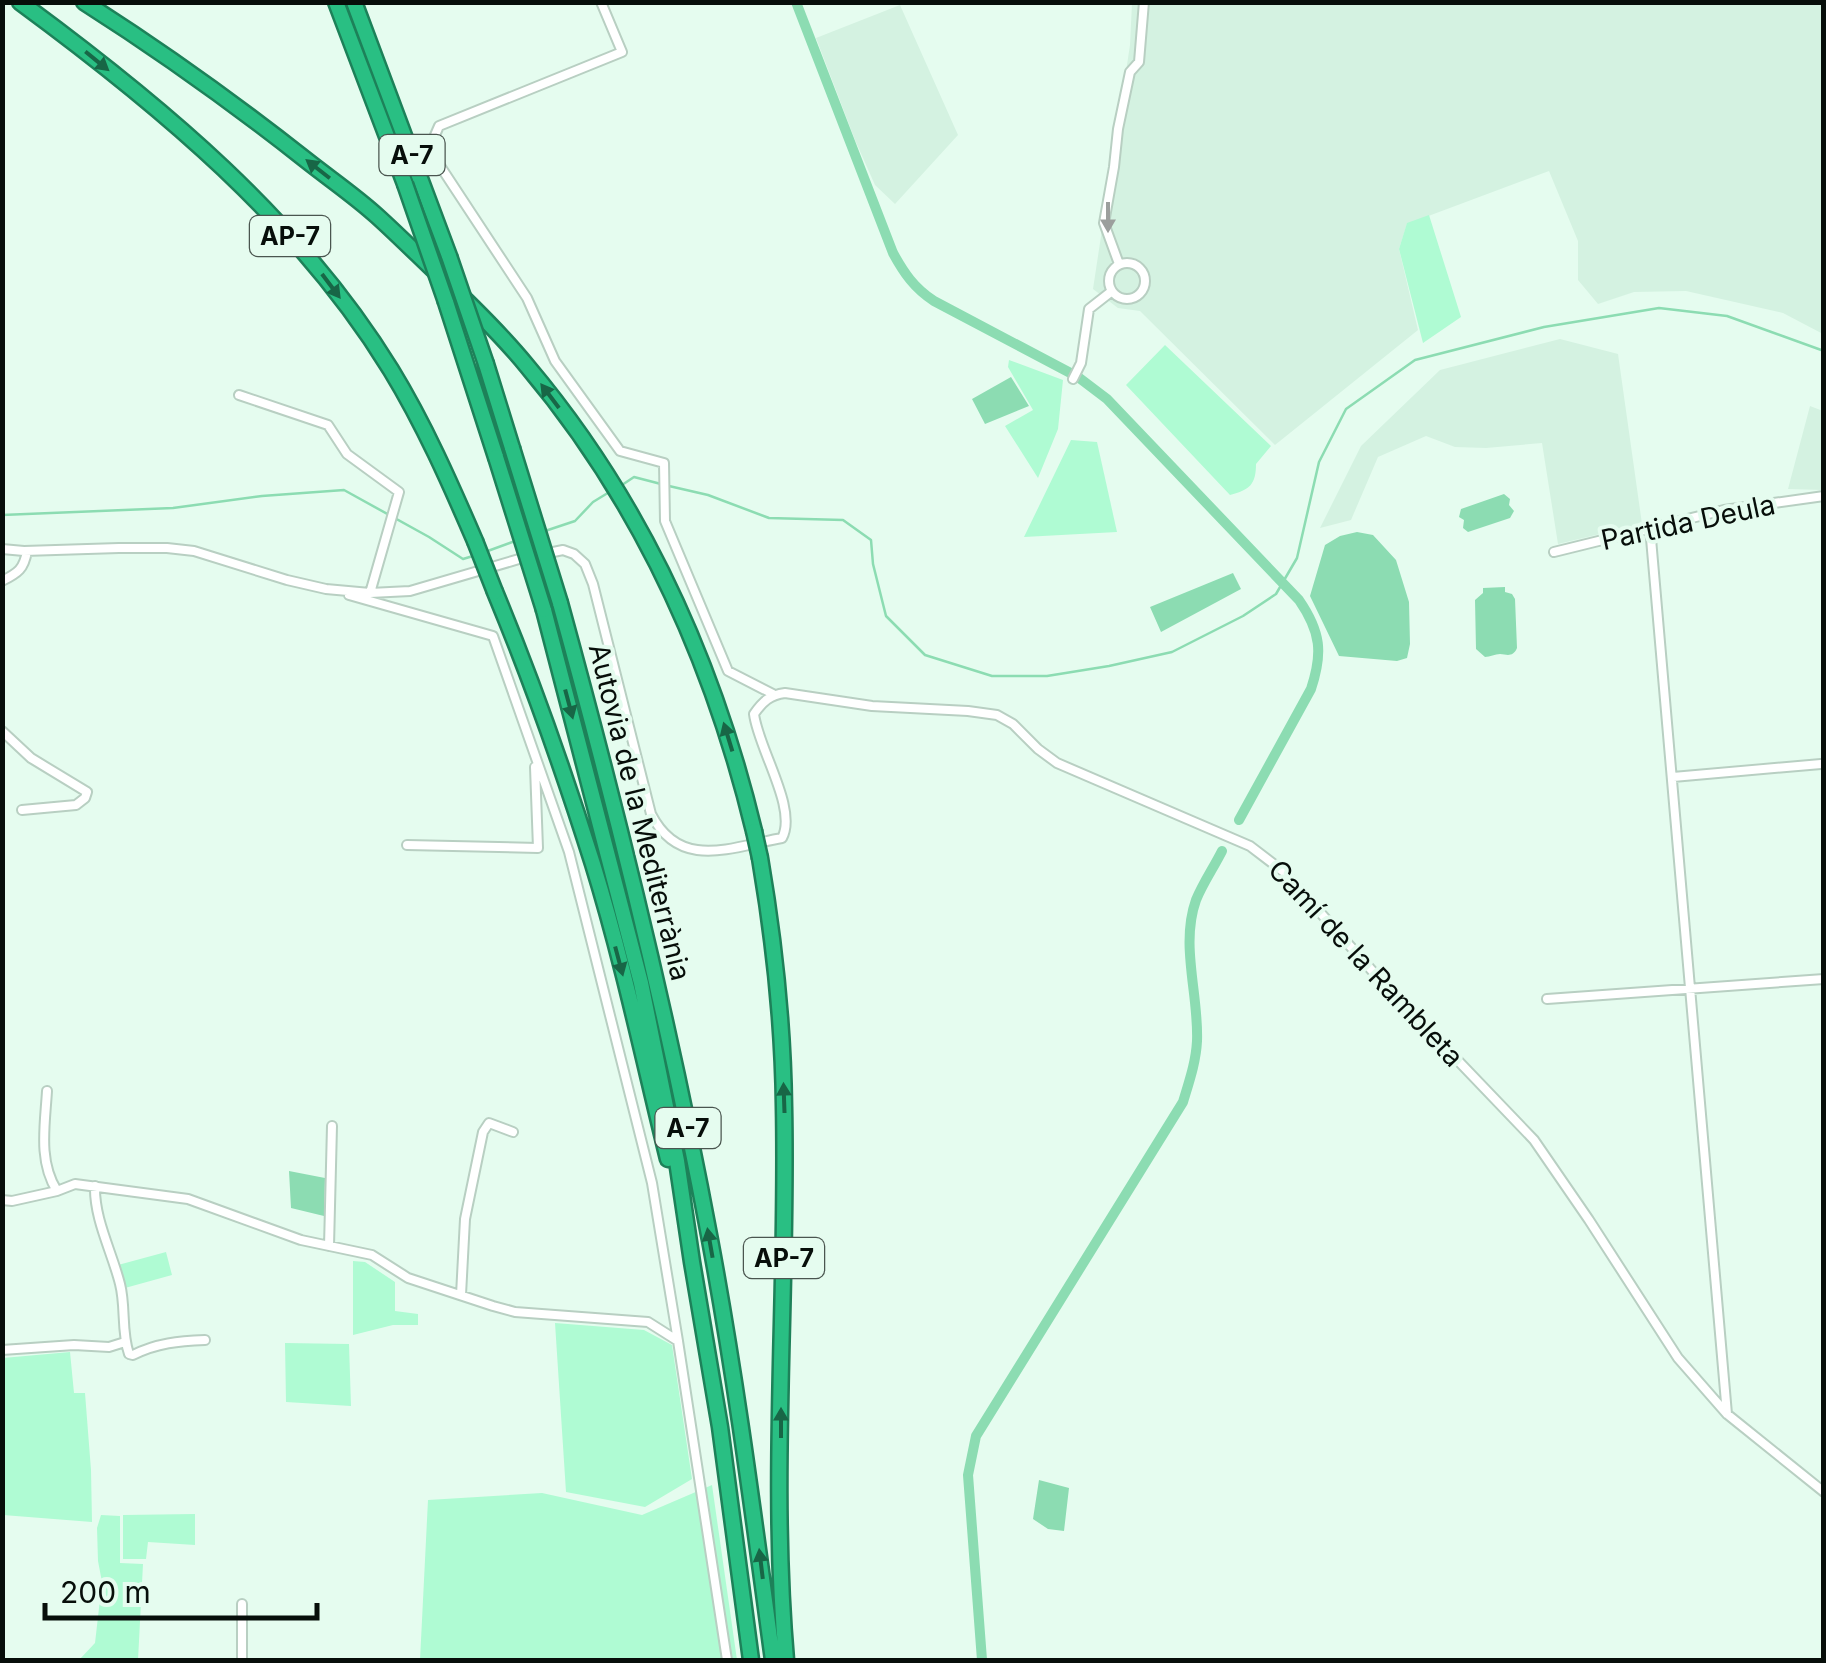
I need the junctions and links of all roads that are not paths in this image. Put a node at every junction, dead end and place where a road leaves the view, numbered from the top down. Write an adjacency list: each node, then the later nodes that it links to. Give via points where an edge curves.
1 (20, 2): 38 (highway, AP-7, one-way to 38, bridge, via 210,155 318,267 391,370 475,540 550,734 622,970)
2 (84, 2): 51 (highway, AP-7, one-way to 2, bridge, via 780,1448 784,1106 777,982 754,831 696,644 607,475 488,322 376,216 258,122)
3 (325, 2): 8 (highway, via 358,80)
4 (336, 2): 8 (highway, Autovia de la Mediterrània / A-7)
5 (354, 2): 50 (highway, Autovia de la Mediterrània / A-7, one-way to 5, bridge, via 733,1373 682,1094 609,781 486,364)
6 (601, 2): 21 (street, via 622,52 440,126 429,149 527,298 555,361 620,451 664,464 664,521 728,671)
7 (1144, 2): 9 (street, one-way to 9, via 1139,62 1130,72 1104,222)
8 (371, 95): 38 (highway, Autovia de la Mediterrània / A-7, one-way to 38, bridge, via 446,302 544,610 641,982)
9 (1119, 264): 10 (street, via 1110,273); 10 (street, via 1138,267 1144,284 1133,298)
10 (1112, 291): 11 (street, via 1089,309)
11 (1075, 375)
12 (239, 395): 20 (street, via 328,425 347,454 399,492)
13 (1824, 496): 14 (street, Partida Deula)
14 (1650, 527): 17 (street, Partida Deula); 25 (street)
15 (2, 549): 16 (street)
16 (27, 551): 18 (street, via 25,565); 19 (street, via 194,551)
17 (1554, 552)
18 (2, 581)
19 (326, 589): 20 (street); 23 (street, via 493,636)
20 (370, 593): 21 (street, via 410,592 554,550 574,554 594,584 651,814 674,844 694,851 786,834 784,804 754,714)
21 (773, 694): 44 (street, Camí de la Rambleta, via 997,716 1057,763 1266,856 1534,1140 1678,1358)
22 (2, 730): 26 (street, via 30,758 87,792 76,805)
23 (535, 757): 27 (street, via 538,848); 42 (street, via 568,852 652,1183)
24 (1821, 764): 25 (street)
25 (1673, 777): 29 (street)
26 (22, 810)
27 (407, 845)
28 (1824, 979): 29 (street)
29 (1692, 987): 30 (street); 44 (street)
30 (1547, 999)
31 (46, 1091): 35 (street, via 44,1152)
32 (332, 1126): 37 (street)
33 (513, 1132): 39 (street, via 489,1123 482,1132 465,1219)
34 (95, 1186): 35 (street); 37 (street, via 188,1199); 41 (street, via 121,1289)
35 (57, 1191): 36 (street)
36 (2, 1200)
37 (329, 1246): 39 (street, via 372,1255 408,1278)
38 (692, 1262): 49 (highway, Autovia de la Mediterrània / A-7)
39 (461, 1295): 42 (street, via 515,1312 648,1322)
40 (205, 1340): 41 (street, via 164,1342 133,1355)
41 (125, 1342): 43 (street)
42 (678, 1342): 48 (street)
43 (2, 1350)
44 (1727, 1414): 45 (street, Camí de la Rambleta)
45 (1824, 1492)
46 (242, 1604): 47 (street)
47 (242, 1660)
48 (727, 1660)
49 (751, 1660)
50 (773, 1660)
51 (786, 1660)

